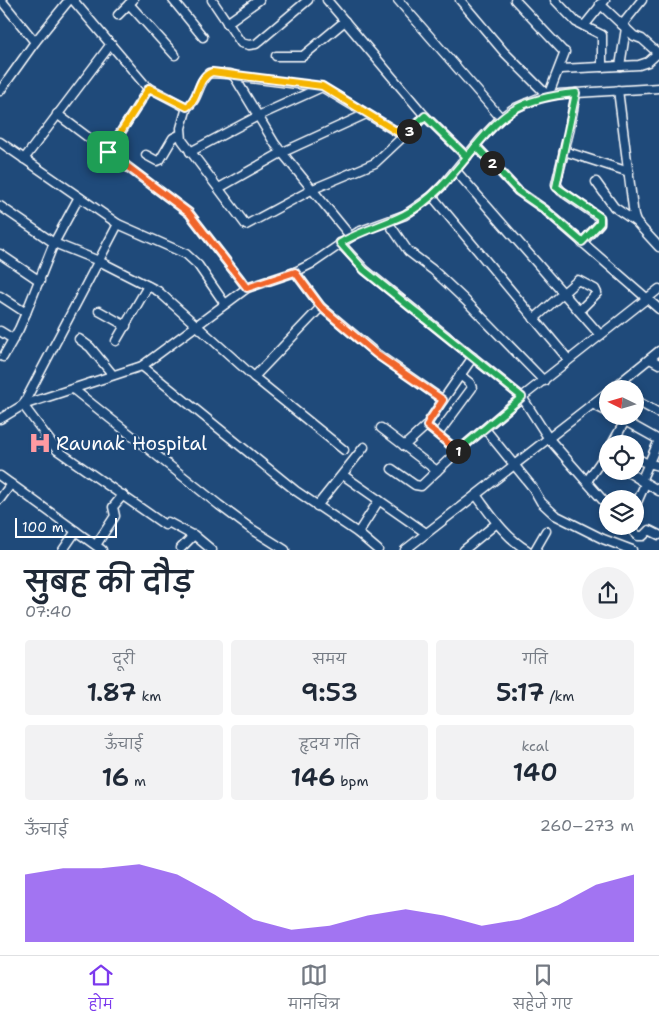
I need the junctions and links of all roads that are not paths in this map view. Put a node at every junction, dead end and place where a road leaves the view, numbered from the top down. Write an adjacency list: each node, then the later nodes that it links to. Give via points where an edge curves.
1 (1, 0): 23 (street)
2 (69, 0): 23 (street)
3 (73, 0): 24 (street)
4 (173, 0): 22 (street)
5 (212, 0): 19 (street)
6 (258, 0): 16 (street)
7 (308, 0): 19 (street, via 256,44 241,43)
8 (327, 0): 18 (street)
9 (398, 0): 44 (street)
10 (460, 0): 38 (street, via 504,52)
11 (516, 0): 38 (street, via 564,51)
12 (555, 0): 20 (street, via 572,19)
13 (642, 0): 21 (street)
14 (131, 2): 17 (street); 26 (street)
15 (603, 2): 20 (street); 21 (street)
16 (248, 3): 19 (street)
17 (118, 14)
18 (345, 21): 27 (street, via 302,56); 43 (street)
19 (227, 23)
20 (584, 26): 29 (street, via 602,35)
21 (624, 27): 25 (street); 28 (street)
22 (203, 37)
23 (35, 42): 36 (street)
24 (111, 44): 33 (street); 40 (street)
25 (658, 53): 28 (street, via 643,64)
26 (175, 55)
27 (276, 56)
28 (620, 66): 29 (street)
29 (602, 67): 30 (street)
30 (561, 68)
31 (234, 76): 32 (street); 39 (street, via 212,72 206,75 192,104); 42 (street)
32 (322, 86): 41 (street); 42 (street)
33 (149, 88): 39 (street); 50 (street)
34 (659, 88): 35 (street)
35 (618, 90): 37 (street); 57 (street)
36 (0, 91)
37 (576, 93): 38 (street); 49 (street)
38 (548, 96): 44 (street, via 513,109)
39 (187, 107): 45 (street)
40 (57, 114): 50 (street); 55 (street)
41 (366, 114): 46 (street); 52 (street)
42 (258, 116): 51 (street); 52 (street)
43 (425, 116): 46 (street); 54 (street)
44 (501, 118): 48 (street)
45 (181, 134): 51 (street); 53 (street, via 173,138 160,160)
46 (404, 136): 60 (street, via 375,163)
47 (0, 142): 55 (street)
48 (476, 146): 54 (street); 68 (street, via 518,191)
49 (564, 151): 57 (street); 68 (street, via 556,187 601,219)
50 (108, 152): 77 (street, via 189,213)
51 (190, 152): 59 (street)
52 (282, 153): 59 (street); 60 (street)
53 (146, 155)
54 (467, 157): 56 (street)
55 (24, 159): 62 (street)
56 (456, 171): 61 (street); 79 (street)
57 (629, 172): 65 (street)
58 (596, 182): 65 (street, via 614,207)
59 (219, 188): 60 (street, via 246,225)
60 (313, 189): 67 (street)
61 (432, 196): 64 (street); 88 (street)
62 (79, 198): 66 (street); 69 (street)
63 (0, 206): 69 (street)
64 (388, 222): 67 (street); 107 (street, via 408,251 434,270)
65 (636, 222): 71 (street)
66 (118, 224): 73 (street); 82 (street, via 186,254 198,265)
67 (351, 237): 70 (street)
68 (582, 242): 81 (street)
69 (54, 243): 73 (street); 75 (street)
70 (340, 243): 74 (street); 98 (street, via 364,270)
71 (659, 248)
72 (0, 254): 75 (street)
73 (99, 261): 76 (street); 113 (street)
74 (295, 272): 77 (street); 83 (street)
75 (40, 281): 87 (street)
76 (148, 286): 89 (street, via 158,290); 90 (street)
77 (247, 288): 82 (street)
78 (659, 289): 81 (street)
79 (564, 294): 86 (street); 86 (street, via 578,280 595,289 597,295); 88 (street)
80 (0, 296): 87 (street)
81 (646, 299): 84 (street); 92 (street)
82 (225, 304): 89 (street)
83 (321, 307): 105 (street); 111 (street, via 376,354)
84 (659, 309)
85 (99, 311): 90 (street)
86 (579, 311): 92 (street)
87 (26, 313): 93 (street)
88 (534, 319): 100 (street)
89 (196, 325): 102 (street); 105 (street)
90 (126, 326): 95 (street)
91 (0, 331): 93 (street)
92 (600, 334): 100 (street)
93 (13, 339): 97 (street)
94 (80, 340): 103 (street)
95 (116, 342)
96 (659, 351): 99 (street)
97 (3, 357)
98 (472, 357): 104 (street); 109 (street)
99 (650, 359): 101 (street); 106 (street)
100 (568, 360): 107 (street)
101 (659, 364)
102 (142, 366): 103 (street); 149 (street)
103 (113, 375): 108 (street)
104 (460, 375): 111 (street); 122 (street, via 472,388)
105 (254, 377): 127 (street)
106 (623, 380)
107 (544, 381): 109 (street)
108 (73, 389): 113 (street); 163 (street, via 219,505)
109 (522, 397): 121 (street); 123 (street)
110 (599, 399): 112 (street)
111 (443, 400): 118 (street)
112 (592, 404): 115 (street); 123 (street)
113 (23, 405): 117 (street); 144 (street, via 57,450)
114 (644, 405): 116 (street)
115 (599, 408)
116 (659, 413)
117 (0, 419)
118 (427, 425): 122 (street); 126 (street)
119 (632, 425): 124 (street)
120 (381, 428): 126 (street)
121 (485, 429): 128 (street); 131 (street)
122 (438, 434): 128 (street)
123 (549, 439): 131 (street); 139 (street)
124 (659, 440): 130 (street)
125 (364, 446): 136 (street)
126 (404, 446): 135 (street)
127 (344, 450)
128 (458, 451): 135 (street)
129 (644, 462): 130 (street)
130 (650, 463): 132 (street); 140 (street)
131 (515, 466): 145 (street); 168 (street, via 541,502 555,515)
132 (659, 466)
133 (599, 468): 139 (street)
134 (392, 469): 135 (street, via 420,487)
135 (438, 471)
136 (343, 475): 148 (street); 149 (street)
137 (0, 476): 141 (street)
138 (640, 480): 140 (street)
139 (587, 481): 146 (street)
140 (643, 482): 142 (street); 143 (street)
141 (10, 484): 147 (street); 152 (street)
142 (640, 490)
143 (659, 491)
144 (123, 495): 157 (street); 158 (street, via 112,508 115,516)
145 (476, 495): 150 (street); 154 (street)
146 (599, 495)
147 (0, 499)
148 (379, 500): 153 (street); 154 (street)
149 (317, 506): 153 (street)
150 (497, 523): 160 (street); 166 (street, via 516,544)
151 (546, 530): 167 (street)
152 (76, 531): 158 (street); 161 (street)
153 (358, 532): 164 (street)
154 (426, 533): 165 (street)
155 (659, 534): 156 (street, via 647,531)
156 (644, 535)
157 (192, 536): 159 (street); 162 (street, via 199,537)
158 (99, 548)
159 (181, 548)
160 (466, 549)
161 (63, 550)
162 (212, 550)
163 (286, 550)
164 (378, 550)
165 (405, 550)
166 (527, 550)
167 (535, 550)
168 (632, 550)

